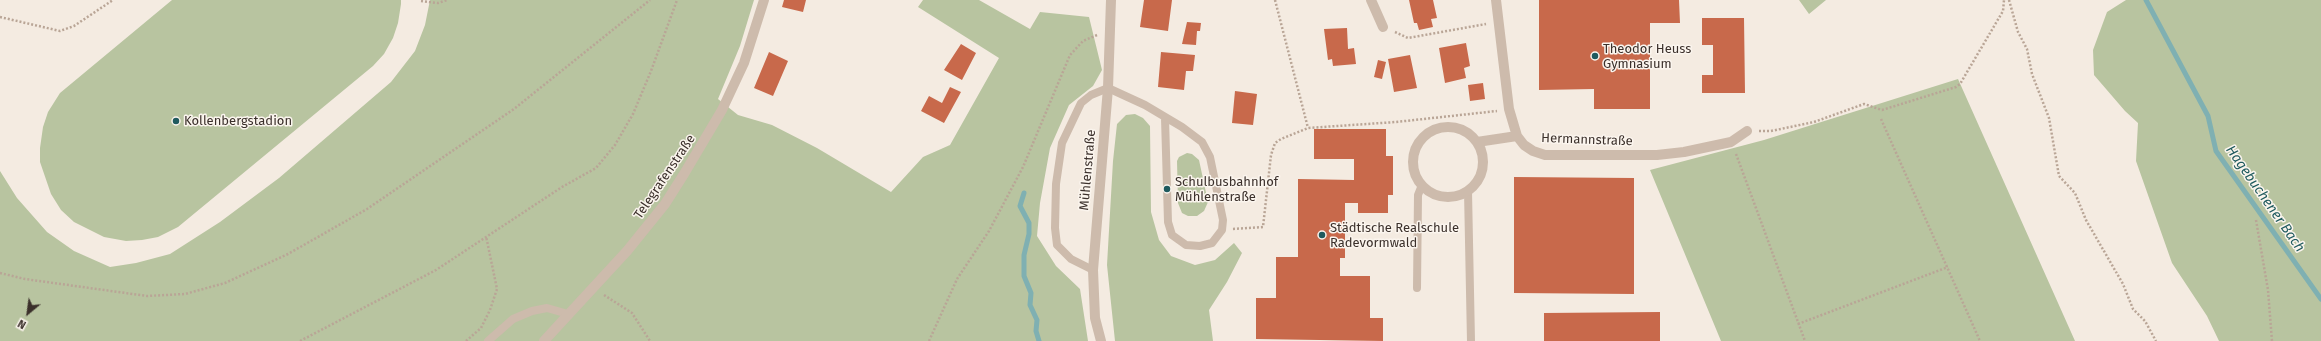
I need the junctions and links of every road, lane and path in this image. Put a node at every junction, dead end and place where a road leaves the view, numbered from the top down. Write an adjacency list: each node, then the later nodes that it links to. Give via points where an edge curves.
1 (113, 0): 13 (path, via 74,26 60,31)
2 (447, 0): 12 (path, via 438,3)
3 (650, 0): 33 (path, via 514,109 367,209 288,254 225,283 184,294 147,296 25,279)
4 (677, 0): 30 (path, via 633,114 606,158 596,168)
5 (764, 0): 34 (street, Telegrafenstraße, via 744,63 703,143 661,209)
6 (1111, 0): 16 (street, Mühlenstraße)
7 (1275, 0): 21 (path)
8 (1371, 0): 15 (street)
9 (1496, 0): 14 (street, Hermannstraße)
10 (2004, 0): 22 (path, via 2003,11 1956,87 1882,110 1864,104 1793,127 1771,131)
11 (2009, 0): 48 (path, via 2049,118 2059,176 2074,193 2086,220 2123,284 2133,309 2145,321)
12 (421, 1)
13 (0, 17)
14 (1498, 22): 15 (path, via 1408,38); 18 (street, Hermannstraße)
15 (1384, 27)
16 (1110, 29): 17 (street, Mühlenstraße); 43 (path, via 1084,41 1070,55 1023,167 989,232 957,279)
17 (1108, 88): 19 (lane, via 1128,96); 32 (street, Mühlenstraße); 32 (lane, via 1091,95 1081,103 1062,143 1056,184 1055,228 1058,245 1071,259)
18 (1509, 109): 21 (path, via 1396,122); 23 (street, Hermannstraße)
19 (1165, 118): 29 (lane, via 1202,142 1210,157); 29 (lane, via 1168,222 1172,235 1186,245 1200,246 1212,243)
20 (1881, 119): 31 (path)
21 (1308, 128): 29 (path, via 1275,143 1271,155 1263,227)
22 (1747, 131): 25 (street, Hermannstraße)
23 (1517, 136): 24 (street); 25 (street, Hermannstraße, via 1533,151 1545,154 1657,155)
24 (1477, 142): 26 (street, via 1468,133 1453,128 1438,129 1426,135 1417,146 1413,160 1414,172); 27 (street, via 1482,152 1483,168 1476,184)
25 (1731, 142): 37 (path)
26 (1422, 185): 27 (street, via 1442,197 1454,197); 35 (lane, via 1418,194)
27 (1468, 192): 45 (lane)
28 (2256, 220): 49 (path, via 2268,290)
29 (1222, 230)
30 (486, 236): 38 (path, via 436,270); 39 (path, via 497,289 480,328)
31 (1948, 267): 37 (path); 47 (path)
32 (1092, 270): 44 (street, Mühlenstraße, via 1095,318)
33 (0, 272)
34 (594, 288): 36 (street, Telegrafenstraße); 42 (path, via 632,313)
35 (1417, 288)
36 (568, 314): 40 (lane, via 547,308 532,311 513,319); 41 (street, Telegrafenstraße)
37 (1798, 324): 46 (path)
38 (300, 341)
39 (466, 341)
40 (488, 341)
41 (544, 341)
42 (650, 341)
43 (929, 341)
44 (1101, 341)
45 (1470, 341)
46 (1805, 341)
47 (1980, 341)
48 (2156, 341)
49 (2272, 341)

